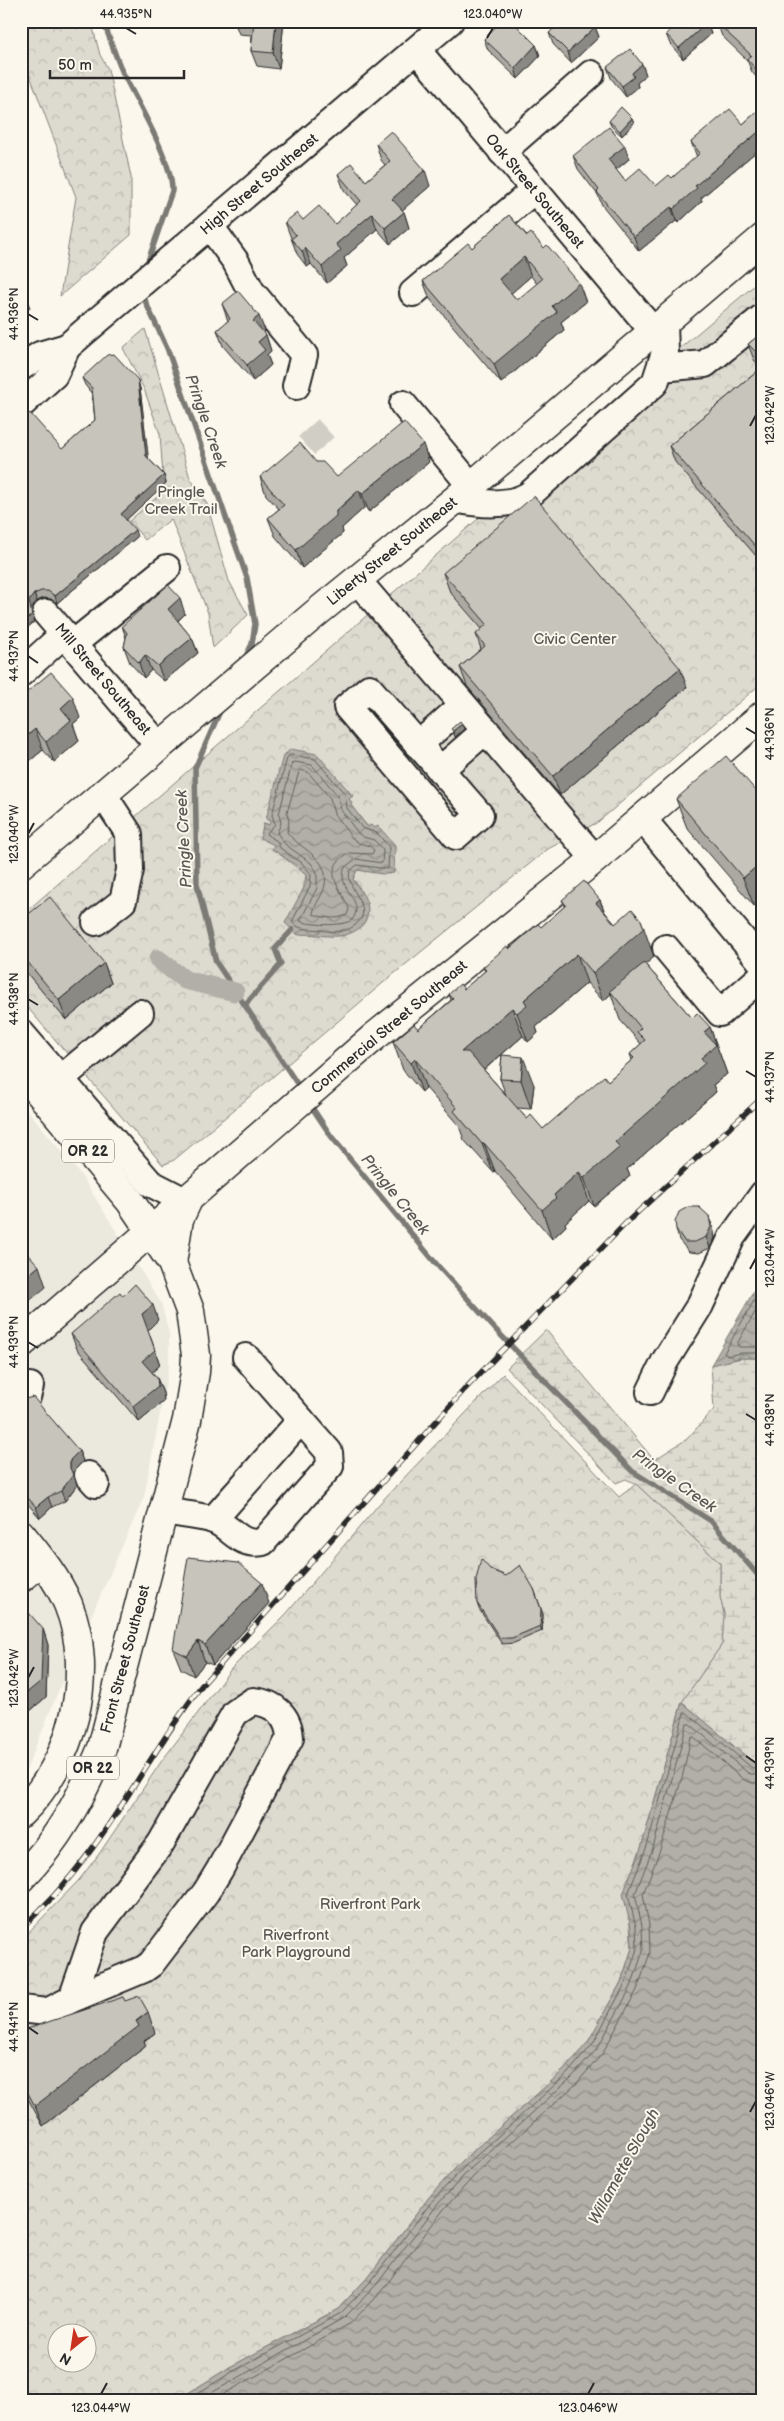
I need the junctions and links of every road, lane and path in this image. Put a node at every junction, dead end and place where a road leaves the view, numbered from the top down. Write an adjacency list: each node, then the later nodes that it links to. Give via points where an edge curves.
1 (450, 21): 2 (street, High Street Southeast)
2 (417, 50): 4 (street, Oak Street Southeast); 6 (street, High Street Southeast)
3 (591, 74): 4 (street)
4 (502, 152): 5 (street, Oak Street Southeast)
5 (534, 190): 8 (street); 10 (street, Oak Street Southeast)
6 (210, 226): 11 (street, High Street Southeast); 14 (street, via 236,262 251,291 304,355)
7 (763, 238): 10 (main road, Liberty Street Southeast)
8 (413, 293)
9 (763, 317): 13 (street, via 705,364)
10 (659, 328): 13 (street, via 666,352); 17 (main road, Liberty Street Southeast)
11 (67, 347): 12 (street, High Street Southeast, via 40,355); 16 (street, High Street Southeast, via 54,375)
12 (21, 367)
13 (661, 368): 17 (street, via 655,383 529,495 512,501 478,503)
14 (296, 386)
15 (403, 404): 17 (street)
16 (21, 405)
17 (463, 492): 19 (main road, Liberty Street Southeast)
18 (167, 568): 21 (street)
19 (357, 580): 23 (street); 27 (main road, Liberty Street Southeast)
20 (46, 612): 21 (street, Mill Street Southeast)
21 (68, 639): 22 (street); 27 (street, Mill Street Southeast, via 134,716)
22 (21, 673)
23 (463, 705): 25 (street); 26 (street)
24 (763, 715): 30 (main road, Commercial Street Southeast)
25 (486, 730): 28 (street); 31 (street)
26 (418, 746): 28 (street); 28 (street, via 369,688 347,707 456,836 480,815)
27 (150, 754): 29 (main road, Liberty Street Southeast)
28 (440, 770)
29 (103, 794): 32 (main road, Liberty Street Southeast); 33 (street, via 129,834 130,870 123,901)
30 (642, 818): 31 (main road, Commercial Street Southeast); 35 (street)
31 (594, 859): 41 (main road, Commercial Street Southeast, via 374,1037)
32 (21, 864)
33 (96, 922)
34 (666, 948): 35 (street, via 720,1013)
35 (761, 960)
36 (140, 1013): 39 (street)
37 (21, 1033): 39 (street)
38 (21, 1071): 39 (main road, OR 22)
39 (51, 1087): 41 (street, via 150,1183); 42 (main road, OR 22)
40 (763, 1194): 46 (street, via 732,1237 700,1305)
41 (187, 1202): 42 (main road, Commercial Street Southeast); 43 (main road, via 179,1219)
42 (152, 1232): 43 (main road, OR 22); 44 (main road, Commercial Street Southeast)
43 (172, 1263): 48 (main road, Front Street Southeast / OR 22, via 190,1311 196,1355 187,1420)
44 (21, 1344)
45 (246, 1357): 47 (street)
46 (650, 1392)
47 (300, 1420): 49 (street); 49 (street, via 329,1452 331,1459 330,1466 312,1487 263,1542 246,1542)
48 (164, 1511): 49 (street); 54 (main road, Front Street Southeast / OR 22, via 102,1748 83,1793 59,1832)
49 (213, 1520)
50 (21, 1534): 51 (main road, OR 22)
51 (43, 1561): 52 (street); 53 (main road, OR 22, via 68,1606 79,1649 78,1683 73,1722 62,1758 45,1786)
52 (21, 1579)
53 (21, 1813)
54 (21, 1878)
55 (72, 1999): 55 (street, via 151,1964 206,1892 290,1738 286,1720 272,1706 253,1701 235,1713 161,1843 95,1932); 56 (street, via 47,2012)
56 (21, 2009)

